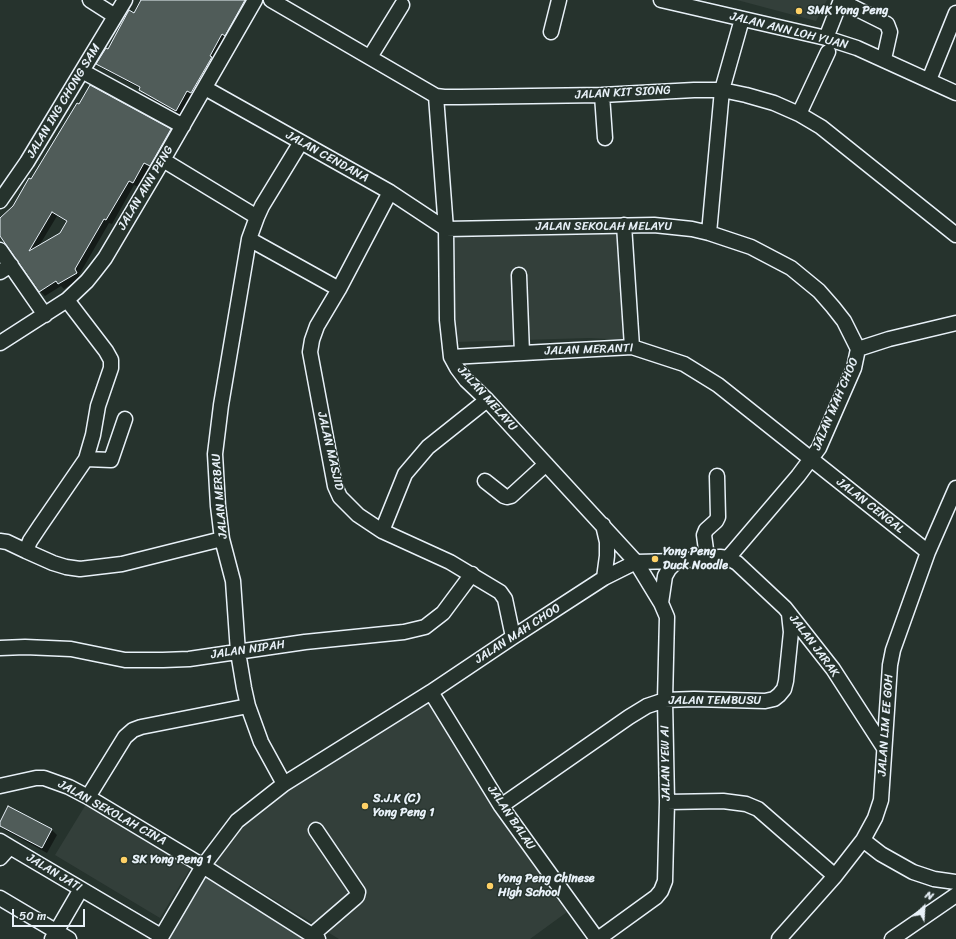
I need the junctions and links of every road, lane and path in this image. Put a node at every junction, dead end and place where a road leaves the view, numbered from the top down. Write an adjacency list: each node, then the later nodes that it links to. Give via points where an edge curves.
1 (90, 0): 10 (street)
2 (125, 0): 10 (street, JALAN ING CHONG SAM)
3 (255, 0): 19 (street, JALAN ANN PENG)
4 (271, 0): 15 (street, JALAN KIT SIONG)
5 (559, 0): 12 (street)
6 (661, 0): 11 (street, JALAN ANN LOH YUAN)
7 (841, 1): 13 (street); 16 (street, via 887,24 890,32)
8 (402, 5): 15 (street)
9 (956, 13): 18 (street)
10 (115, 16): 17 (street, JALAN ING CHONG SAM)
11 (742, 19): 13 (street, JALAN ANN LOH YUAN); 20 (street)
12 (551, 32)
13 (826, 38): 16 (street, JALAN ANN LOH YUAN)
14 (828, 52): 24 (street)
15 (370, 57): 23 (street, JALAN KIT SIONG)
16 (884, 59): 18 (street, JALAN ANN LOH YUAN)
17 (82, 71): 25 (street); 30 (street, JALAN ING CHONG SAM, via 27,162)
18 (929, 80): 21 (street, JALAN ANN LOH YUAN)
19 (205, 88): 25 (street, JALAN ANN PENG); 27 (street, JALAN CENDANA)
20 (722, 90): 22 (street, JALAN KIT SIONG); 24 (street, JALAN KIT SIONG, via 746,95); 34 (street)
21 (956, 93)
22 (602, 95): 23 (street, JALAN KIT SIONG); 26 (street)
23 (436, 96): 33 (street, JALAN MELAYU)
24 (799, 114): 35 (street, JALAN KIT SIONG, via 821,127)
25 (183, 126): 28 (street, JALAN ANN PENG)
26 (605, 138)
27 (301, 142): 29 (street, JALAN CENDANA); 31 (street, JALAN MERBAU)
28 (163, 160): 31 (street); 41 (street, JALAN ANN PENG, via 105,258 87,281)
29 (390, 192): 33 (street, JALAN CENDANA); 40 (street, JALAN MASJID)
30 (1, 199)
31 (257, 216): 36 (street, JALAN MERBAU)
32 (624, 225): 33 (street, JALAN SEKOLAH MELAYU); 34 (street, JALAN SEKOLAH MELAYU, via 654,225); 45 (street)
33 (446, 228): 48 (street, JALAN MELAYU, via 447,320)
34 (709, 233): 46 (street, JALAN SEKOLAH MELAYU, via 751,247 791,268 807,280 833,307)
35 (956, 235)
36 (249, 239): 40 (street); 60 (street, JALAN MERBAU, via 215,454)
37 (0, 250): 38 (street)
38 (5, 268): 42 (street)
39 (519, 274): 47 (street)
40 (339, 289): 59 (street, JALAN MASJID, via 317,326 310,352 311,363 335,486 340,497 358,515)
41 (67, 300): 42 (street, JALAN ANN PENG); 51 (street, via 111,360)
42 (45, 315): 44 (street, JALAN ANN PENG)
43 (956, 322): 46 (street, via 889,338)
44 (0, 343)
45 (632, 347): 47 (street, JALAN MERANTI); 52 (street, JALAN MERANTI, via 684,364 701,373)
46 (858, 349): 52 (street, JALAN MAH CHOO, via 854,368)
47 (522, 353): 48 (street, JALAN MERANTI)
48 (451, 357): 49 (street, JALAN MELAYU, via 466,380)
49 (487, 400): 53 (street, JALAN MELAYU); 59 (street, via 428,448 405,474)
50 (125, 419): 51 (street, via 111,460)
51 (86, 459): 62 (street, via 30,541)
52 (812, 459): 63 (street, JALAN CENGAL); 65 (street, JALAN MAH CHOO)
53 (546, 464): 55 (street, via 511,496 504,496); 58 (street, JALAN MELAYU)
54 (717, 476): 64 (street, via 718,517 704,535)
55 (485, 480)
56 (956, 488): 57 (street, JALAN LIM EE GOH)
57 (949, 522): 63 (street, JALAN LIM EE GOH)
58 (602, 524): 67 (street, JALAN MELAYU); 69 (street, via 608,556)
59 (382, 531): 68 (street, JALAN MASJID)
60 (222, 539): 62 (street, via 122,564 86,568 66,567); 74 (street, JALAN MERBAU, via 233,581)
61 (0, 541): 62 (street)
62 (26, 551)
63 (928, 552): 78 (street, JALAN LIM EE GOH, via 893,650)
64 (707, 558): 65 (street, JALAN MAH CHOO); 66 (street, JALAN MAH CHOO)
65 (728, 558): 71 (street, JALAN JARAK, via 737,563)
66 (678, 560): 67 (street, JALAN MAH CHOO); 70 (street, via 666,576)
67 (636, 562): 69 (street, JALAN MAH CHOO); 70 (street, JALAN YEW AI)
68 (472, 574): 72 (street, JALAN MASJID, via 500,592 505,599); 74 (street, JALAN NIPAH, via 443,613 426,627 404,632)
69 (604, 578): 72 (street, JALAN MAH CHOO)
70 (662, 603): 76 (street, JALAN YEW AI, via 667,617)
71 (789, 614): 76 (street, JALAN TEMBUSU, via 791,632 786,681 784,689 774,699); 78 (street, JALAN JARAK, via 833,669)
72 (512, 636): 75 (street, JALAN MAH CHOO)
73 (0, 648): 74 (street, JALAN NIPAH, via 71,649 125,660 189,659)
74 (238, 652): 77 (street, JALAN MERBAU)
75 (431, 692): 79 (street, JALAN MAH CHOO); 83 (street, JALAN BALAU)
76 (665, 700): 82 (street, JALAN YEW AI); 83 (street, JALAN TEMBUSU, via 647,706 629,717)
77 (248, 706): 79 (street, JALAN MERBAU, via 261,742); 81 (street, via 133,730 125,737)
78 (884, 748): 85 (street, JALAN LIM EE GOH, via 881,800)
79 (284, 784): 88 (street, JALAN MAH CHOO, via 237,821)
80 (0, 786): 81 (street, JALAN SEKOLAH CINA, via 44,778)
81 (88, 797): 88 (street, JALAN SEKOLAH CINA)
82 (666, 802): 89 (street, via 723,801 746,804 758,809); 98 (street, JALAN YEW AI, via 665,881 661,891)
83 (501, 806): 98 (street, JALAN BALAU)
84 (316, 830): 95 (street, via 358,892)
85 (863, 840): 89 (street, JALAN LIM EE GOH); 90 (street, via 881,854 913,872 934,879)
86 (5, 844): 87 (street); 91 (street, JALAN JATI)
87 (0, 858)
88 (203, 866): 95 (street, JALAN SEKOLAH CINA); 96 (street, JALAN MAH CHOO)
89 (835, 876): 99 (street, JALAN LIM EE GOH)
90 (956, 882)
91 (81, 889): 94 (street); 96 (street, JALAN JATI)
92 (956, 895): 100 (street)
93 (0, 898): 94 (street)
94 (54, 935): 97 (street)
95 (315, 937)
96 (161, 938)
97 (69, 939)
98 (597, 939)
99 (779, 939)
100 (892, 939)

